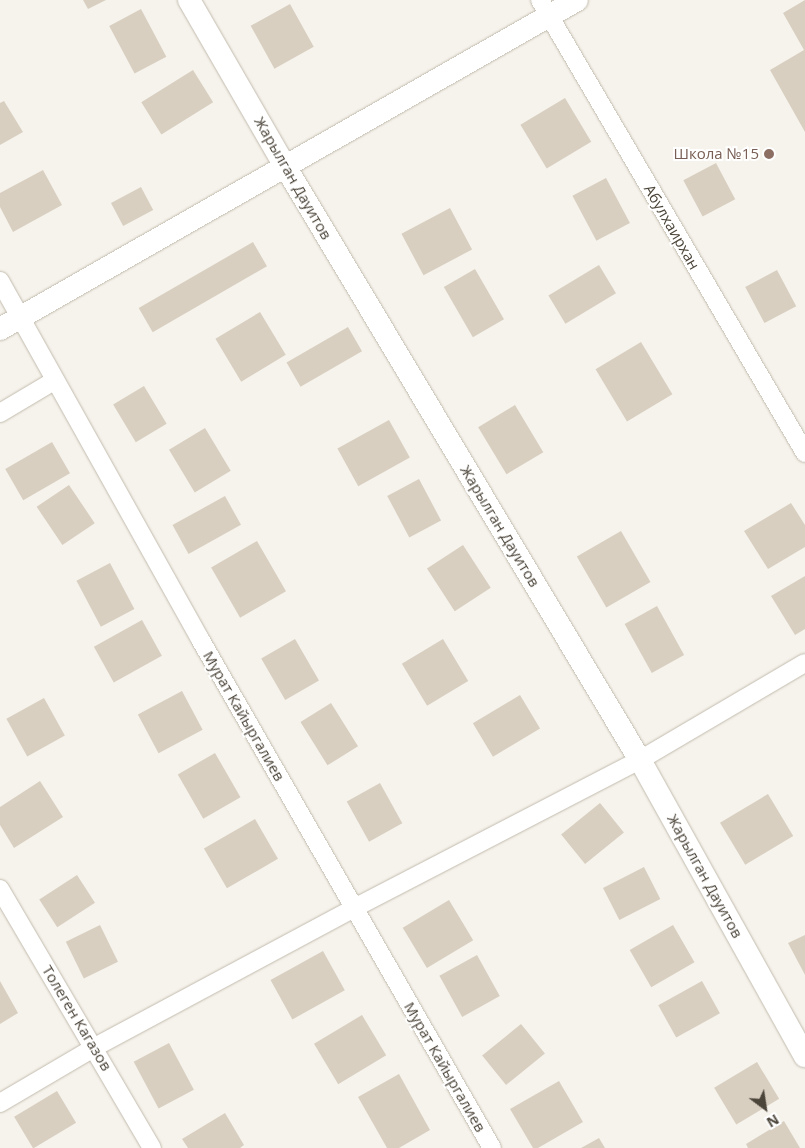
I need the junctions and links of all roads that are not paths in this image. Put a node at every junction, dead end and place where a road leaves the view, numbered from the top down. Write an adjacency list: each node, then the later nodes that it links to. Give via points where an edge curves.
1 (189, 0): 4 (street, Жарылган Дауитов)
2 (576, 0): 3 (street)
3 (544, 8): 4 (street); 10 (street, Абулхаирхан)
4 (285, 166): 6 (street); 12 (street, Жарылган Дауитов)
5 (0, 281): 6 (street, Мурат Кайыргалиев)
6 (21, 317): 7 (street); 8 (street, Мурат Кайыргалиев)
7 (0, 329)
8 (54, 380): 9 (street); 14 (street, Мурат Кайыргалиев)
9 (0, 412)
10 (805, 453)
11 (805, 663): 12 (street)
12 (640, 760): 14 (street); 16 (street, Жарылган Дауитов)
13 (0, 889): 15 (street, Толеген Кагазов)
14 (354, 908): 15 (street); 19 (street, Мурат Кайыргалиев)
15 (95, 1048): 17 (street); 18 (street, Толеген Кагазов)
16 (805, 1056)
17 (0, 1104)
18 (152, 1148)
19 (492, 1148)

